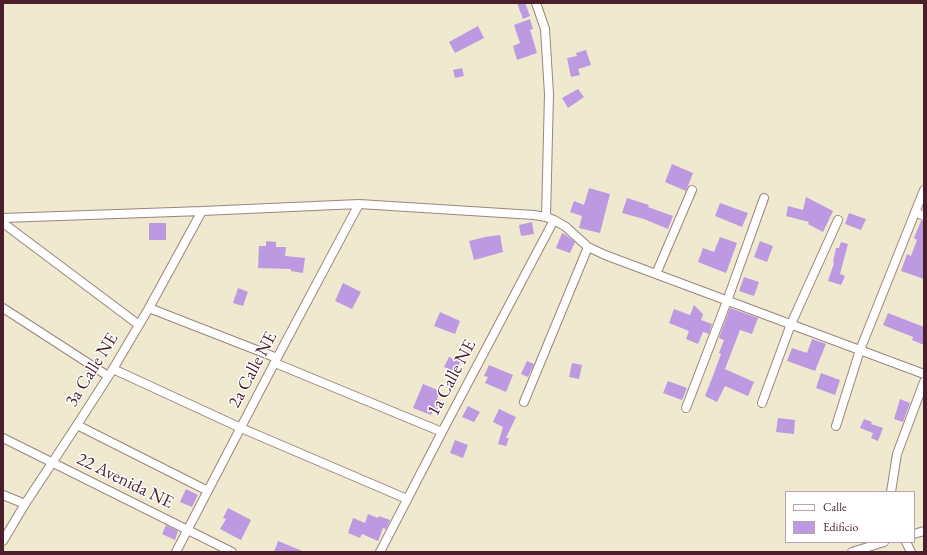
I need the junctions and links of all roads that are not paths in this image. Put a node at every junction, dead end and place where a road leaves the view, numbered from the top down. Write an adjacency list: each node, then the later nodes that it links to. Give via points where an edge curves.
1 (536, 3): 9 (street, via 545,29 549,94)
2 (692, 190): 15 (street)
3 (924, 190): 7 (street)
4 (764, 198): 16 (street)
5 (359, 204): 6 (street); 9 (street); 22 (street, 2a Calle NE)
6 (202, 211): 10 (street); 18 (street, 3a Calle NE)
7 (915, 212): 8 (street); 21 (street)
8 (924, 216)
9 (546, 217): 11 (street)
10 (3, 218)
11 (554, 220): 14 (street); 32 (street, 1a Calle NE)
12 (838, 220): 19 (street)
13 (3, 223): 20 (street)
14 (588, 247): 15 (street); 26 (street)
15 (656, 274): 16 (street)
16 (728, 301): 19 (street); 28 (street)
17 (3, 308): 23 (street)
18 (149, 308): 20 (street, 3a Calle NE); 22 (street)
19 (791, 324): 21 (street); 27 (street)
20 (139, 325): 23 (street, 3a Calle NE)
21 (860, 350): 24 (street); 30 (street)
22 (276, 361): 31 (street, 2a Calle NE); 32 (street)
23 (111, 372): 29 (street, 3a Calle NE); 31 (street)
24 (924, 374)
25 (924, 382): 36 (street, via 897,454)
26 (524, 402)
27 (762, 403)
28 (686, 408)
29 (77, 425): 34 (street, 3a Calle NE); 35 (street)
30 (836, 426)
31 (241, 428): 35 (street, 2a Calle NE); 38 (street)
32 (442, 432): 38 (street, 1a Calle NE)
33 (3, 438): 34 (street, 22 Avenida NE)
34 (52, 463): 39 (street, 3a Calle NE); 40 (street, 22 Avenida NE)
35 (208, 491): 40 (street, 2a Calle NE)
36 (891, 491)
37 (3, 495): 39 (street)
38 (407, 500): 45 (street, 1a Calle NE)
39 (25, 504): 41 (street, 3a Calle NE)
40 (188, 530): 43 (street, 2a Calle NE); 44 (street, 22 Avenida NE)
41 (3, 541)
42 (881, 543): 46 (street)
43 (176, 552)
44 (232, 552)
45 (380, 552)
46 (852, 552)

